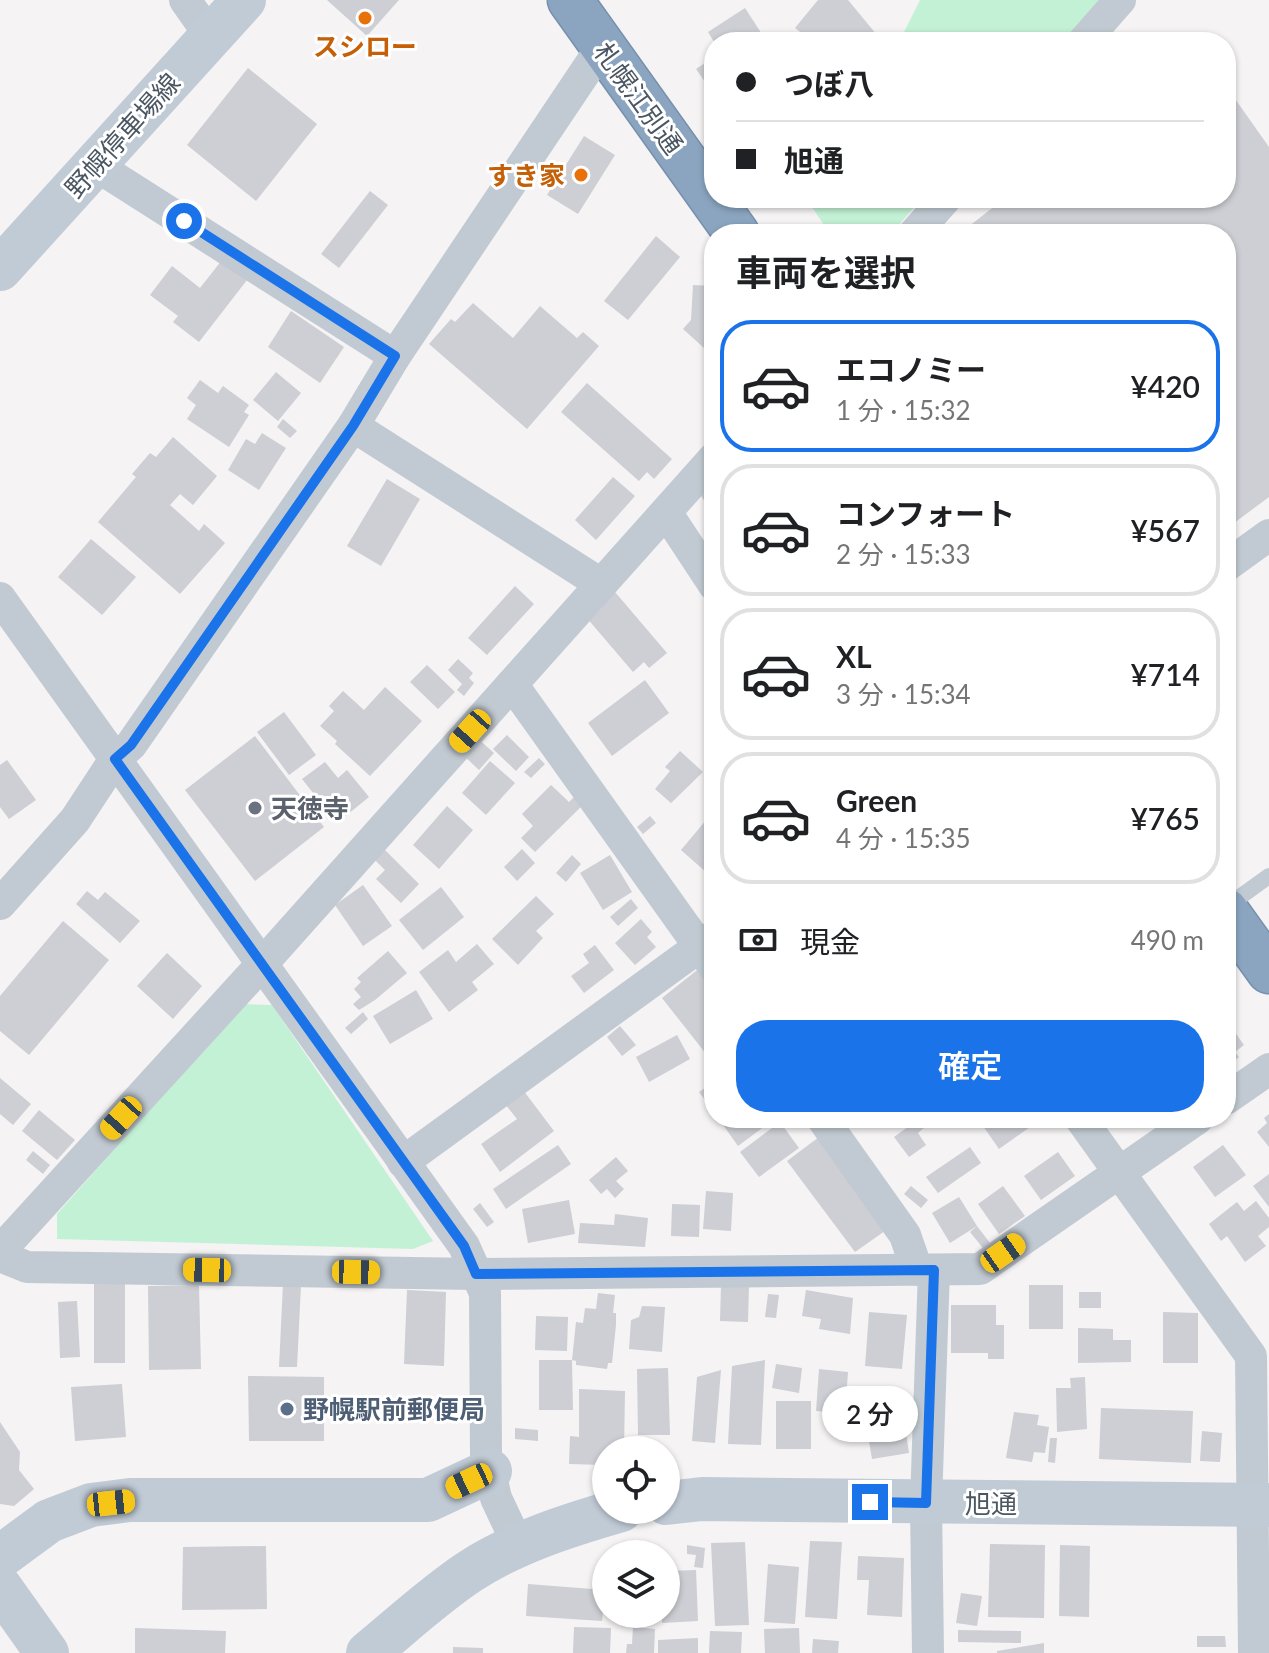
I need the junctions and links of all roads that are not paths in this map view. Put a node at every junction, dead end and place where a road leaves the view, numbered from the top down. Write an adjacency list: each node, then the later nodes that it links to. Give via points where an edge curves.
1 (185, 0): 6 (street)
2 (244, 0): 6 (street, 野幌停車場線)
3 (570, 0): 7 (highway, 札幌江別通)
4 (1120, 0): 5 (street)
5 (1092, 32)
6 (211, 37): 8 (street, 野幌停車場線)
7 (602, 47): 9 (highway, 札幌江別通); 13 (street)
8 (95, 165): 12 (street, 野幌停車場線); 13 (street)
9 (704, 188)
10 (937, 208): 11 (street)
11 (923, 224)
12 (0, 269)
13 (395, 356): 14 (street)
14 (353, 426): 20 (street); 23 (street, via 131,745)
15 (704, 469): 16 (street)
16 (666, 512): 19 (street); 20 (street)
17 (1269, 535): 18 (street)
18 (1236, 559)
19 (704, 570)
20 (601, 584): 22 (street)
21 (0, 598): 23 (street)
22 (512, 684): 28 (street); 30 (street)
23 (115, 759): 26 (street, via 75,820); 30 (street)
24 (1269, 876): 25 (lane)
25 (1236, 901)
26 (0, 904)
27 (1236, 923): 31 (highway)
28 (704, 943)
29 (704, 953): 37 (street)
30 (262, 964): 37 (street); 39 (street)
31 (1269, 971)
32 (1269, 1069): 33 (street)
33 (1236, 1092)
34 (829, 1128): 40 (street)
35 (1087, 1128): 38 (street)
36 (1183, 1128): 38 (street)
37 (403, 1162): 41 (street, via 464,1246)
38 (1118, 1173): 40 (street, via 980,1269); 45 (street, via 1251,1356)
39 (0, 1254): 41 (street, via 27,1267)
40 (925, 1270): 41 (street); 44 (street)
41 (476, 1274): 42 (street, via 485,1293)
42 (490, 1471): 47 (street); 48 (street, via 428,1500 130,1500 91,1505 49,1521)
43 (680, 1501): 44 (street, 旭通)
44 (926, 1503): 45 (street, 旭通); 52 (street)
45 (1261, 1505): 53 (street)
46 (592, 1519): 47 (street)
47 (518, 1545): 51 (street, via 469,1572)
48 (0, 1557)
49 (0, 1587): 50 (street)
50 (47, 1653)
51 (368, 1653)
52 (928, 1653)
53 (1254, 1653)

